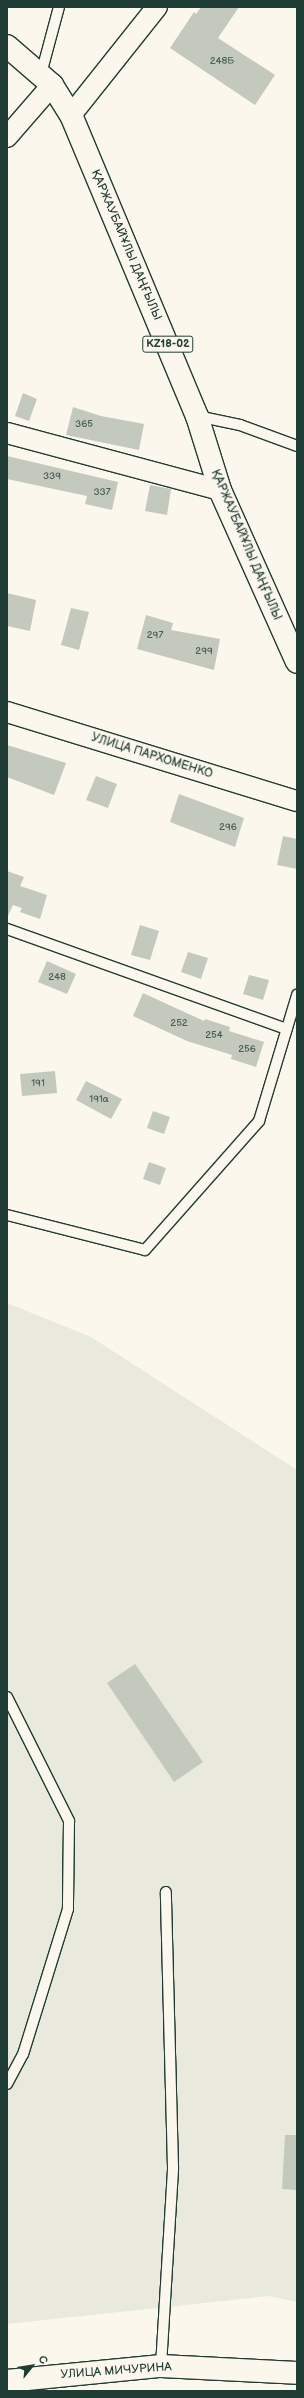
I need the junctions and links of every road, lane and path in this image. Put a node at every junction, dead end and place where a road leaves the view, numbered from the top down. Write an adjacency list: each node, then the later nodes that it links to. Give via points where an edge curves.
1 (59, 7): 4 (lane)
2 (157, 7): 5 (street)
3 (7, 46): 4 (main road, ҚАРЖАУБАЙҰЛЫ ДАҢҒЫЛЫ / KZ18-02)
4 (46, 80): 5 (main road, ҚАРЖАУБАЙҰЛЫ ДАҢҒЫЛЫ / KZ18-02); 6 (street)
5 (71, 115): 7 (main road, ҚАРЖАУБАЙҰЛЫ ДАҢҒЫЛЫ / KZ18-02)
6 (8, 134)
7 (197, 416): 9 (lane, via 240,425); 10 (main road, ҚАРЖАУБАЙҰЛЫ ДАҢҒЫЛЫ / KZ18-02)
8 (7, 433): 10 (street)
9 (297, 446)
10 (220, 490): 11 (main road, ҚАРЖАУБАЙҰЛЫ ДАҢҒЫЛЫ / KZ18-02)
11 (297, 662)
12 (7, 712): 13 (street, УЛИЦА ПАРХОМЕНКО)
13 (297, 801)
14 (7, 929): 16 (lane)
15 (297, 995): 16 (lane)
16 (287, 1029): 17 (lane, via 259,1121 145,1250)
17 (7, 1215)
18 (7, 1697): 20 (lane, via 69,1821 68,1909 22,2054)
19 (166, 1892): 21 (lane, via 173,2167)
20 (7, 2084)
21 (161, 2366): 22 (main road, УЛИЦА МИЧУРИНА); 23 (main road, УЛИЦА МИЧУРИНА)
22 (297, 2373)
23 (7, 2381)

